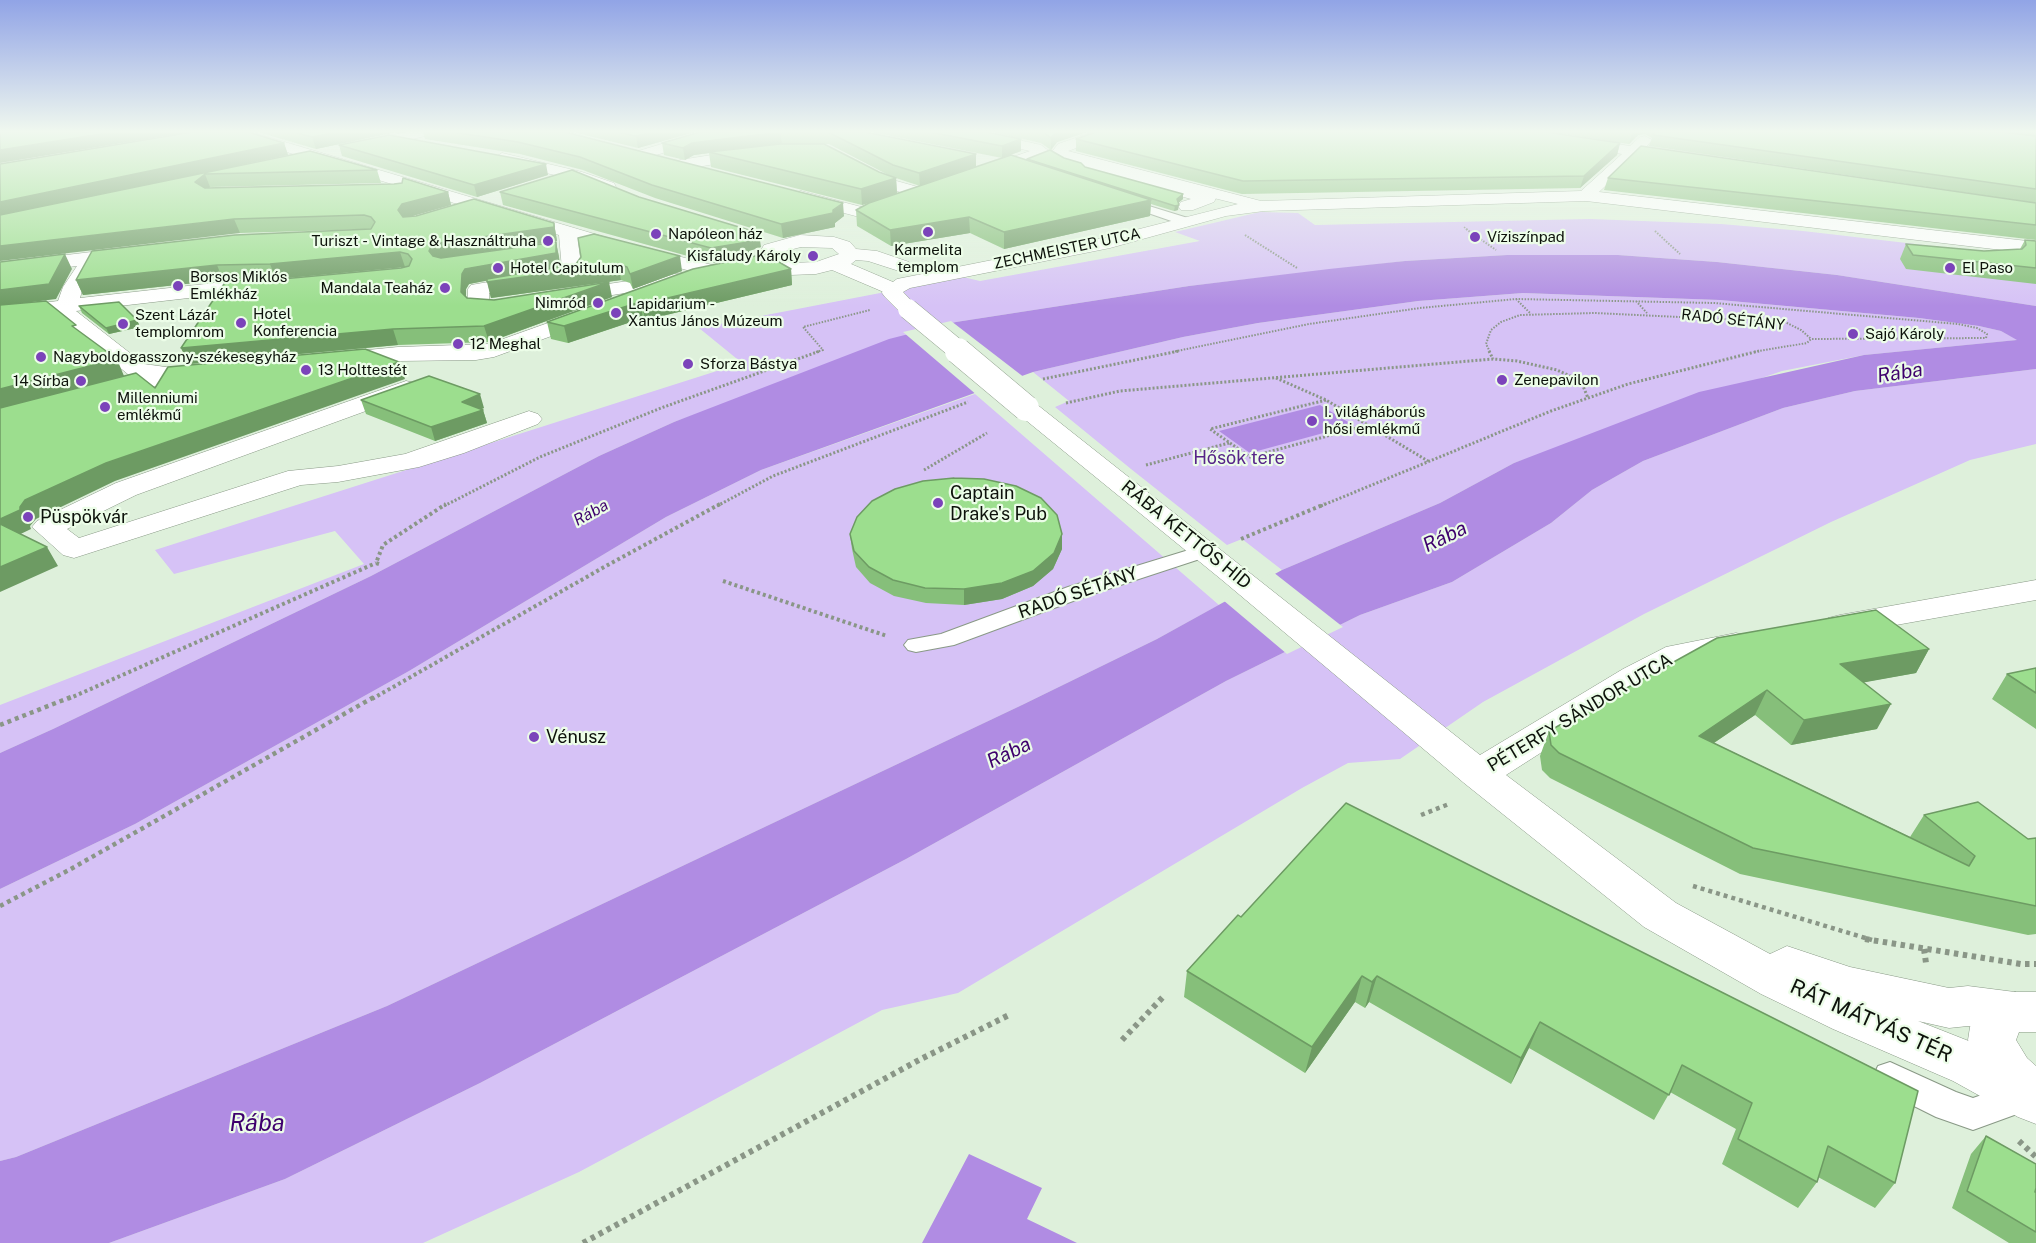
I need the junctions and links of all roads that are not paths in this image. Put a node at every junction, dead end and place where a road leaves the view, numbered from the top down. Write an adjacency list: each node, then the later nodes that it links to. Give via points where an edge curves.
1 (430, 190): 7 (street); 14 (street)
2 (614, 190): 8 (street)
3 (920, 190): 13 (street, via 925,191)
4 (1179, 190): 17 (street, via 1208,198)
5 (1199, 190): 15 (street)
6 (1592, 190): 11 (street)
7 (371, 191)
8 (619, 192)
9 (786, 192): 19 (street, via 869,211)
10 (1106, 195): 17 (lane)
11 (1586, 196): 15 (street, ZECHMEISTER UTCA); 22 (street, ZECHMEISTER UTCA, via 2007,251)
12 (501, 198): 14 (street)
13 (897, 201)
14 (480, 204): 16 (street); 20 (street)
15 (1264, 206): 17 (street, ZECHMEISTER UTCA)
16 (447, 214)
17 (1187, 214): 32 (street, ZECHMEISTER UTCA, via 1110,242 904,283)
18 (755, 237): 21 (street)
19 (821, 241): 21 (street); 26 (street, via 849,250)
20 (564, 243): 29 (street, via 601,242); 34 (street, via 572,273 478,290 479,307 483,309)
21 (781, 245): 25 (street, via 766,254)
22 (2036, 248)
23 (156, 250): 24 (street)
24 (91, 258): 28 (street); 35 (street, via 73,287)
25 (768, 261): 26 (street, via 790,268); 29 (street)
26 (831, 264): 27 (street, via 870,255); 32 (street)
27 (902, 266)
28 (0, 269)
29 (713, 271): 30 (street)
30 (688, 278): 33 (street); 37 (street, via 528,339)
31 (288, 286): 35 (street, via 223,288)
32 (893, 289): 45 (street, RÁBA KETTŐS HÍD, bridge, via 893,295 908,309)
33 (550, 298)
34 (529, 302)
35 (66, 308): 36 (street); 40 (street, via 65,314 137,370)
36 (0, 314)
37 (476, 353): 38 (street, via 398,354); 43 (street, via 424,382)
38 (318, 362)
39 (223, 371): 40 (street)
40 (175, 375): 41 (street)
41 (77, 398)
42 (529, 419): 44 (street, via 409,461)
43 (257, 441): 44 (street); 44 (street, via 126,489 47,527 74,549)
44 (298, 477)
45 (1205, 551): 49 (lane, RADÓ SÉTÁNY, via 1076,592 946,640); 50 (street, RÁBA KETTŐS HÍD)
46 (2036, 590): 47 (street)
47 (1815, 629)
48 (1768, 637): 50 (street, PÉTERFY SÁNDOR UTCA, via 1678,654)
49 (916, 645)
50 (1470, 768): 51 (street, RÁT MÁTYÁS TÉR, via 1660,915)
51 (1708, 940): 52 (street, RÁT MÁTYÁS TÉR, via 1850,986 1948,1008 1968,1005); 54 (street, RÁT MÁTYÁS TÉR, via 1798,990 1971,1065)
52 (2026, 1012): 54 (street, RÁT MÁTYÁS TÉR, via 2002,1018 1994,1027 1992,1040 2009,1074)
53 (1863, 1063): 54 (lane, via 1948,1106 1973,1114)
54 (2029, 1096)

